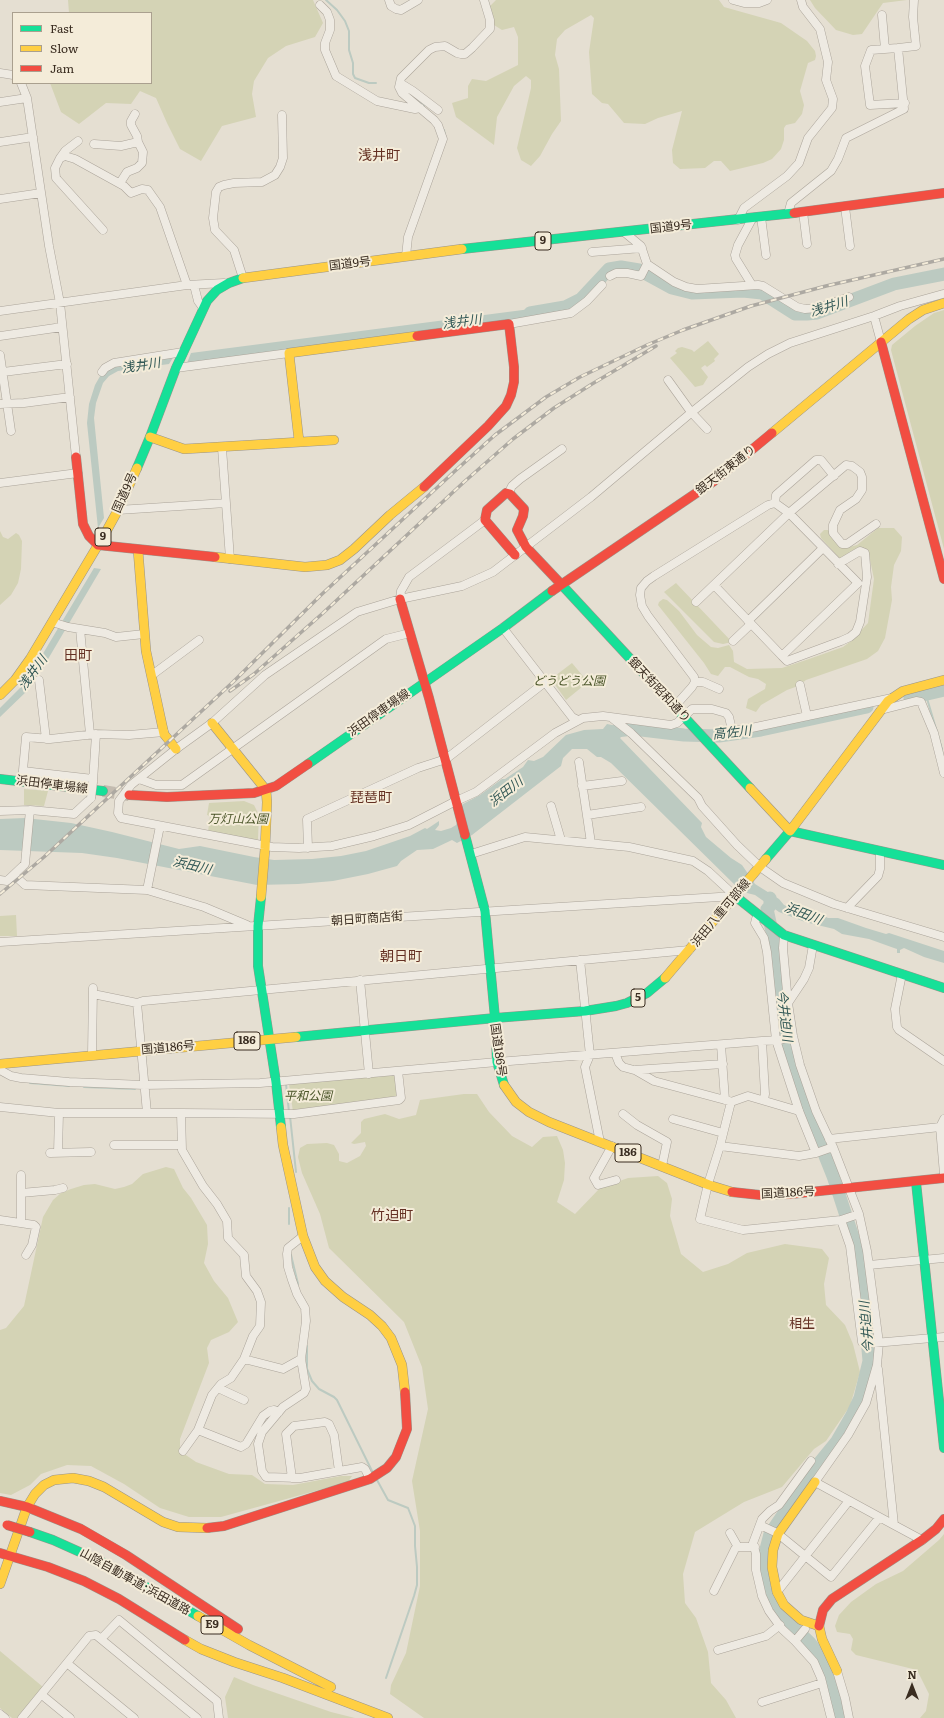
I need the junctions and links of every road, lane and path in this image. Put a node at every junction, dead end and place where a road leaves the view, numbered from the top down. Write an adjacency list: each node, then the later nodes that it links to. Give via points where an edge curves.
1 (389, 0): 2 (street, via 391,6 401,10)
2 (418, 0)
3 (484, 0): 14 (street, via 490,29 472,48 462,54 445,46 435,47 405,72)
4 (733, 0): 5 (street, via 744,3)
5 (767, 0)
6 (801, 0): 37 (street, via 803,7 820,29 828,62 826,80 832,108 808,138 799,163 787,176 744,208)
7 (914, 0): 10 (street, via 916,46)
8 (320, 5): 19 (street, via 330,20 325,50 336,76 377,101 415,110)
9 (882, 15): 11 (street)
10 (898, 48): 11 (street); 18 (street)
11 (885, 49): 18 (street, via 871,50 866,66 870,105)
12 (0, 73): 13 (street)
13 (12, 75)
14 (400, 83): 19 (street, via 402,93); 20 (street)
15 (21, 84): 16 (street)
16 (27, 98): 17 (street); 23 (street)
17 (0, 102)
18 (905, 103): 35 (street, via 904,109 846,138 831,171 791,203)
19 (420, 108): 45 (street, via 438,125 443,139 408,237)
20 (438, 110)
21 (135, 114): 26 (street, via 131,125)
22 (282, 115): 48 (street, via 283,158 275,175 262,182 224,185 216,192 213,218 215,230 234,250)
23 (33, 137): 25 (street); 30 (street)
24 (78, 141): 28 (street)
25 (0, 142)
26 (138, 142): 27 (street, via 121,146); 29 (street, via 143,152 142,163 127,172)
27 (94, 144)
28 (60, 158): 29 (street, via 65,156 75,159); 38 (street, via 55,168 56,178)
29 (120, 184): 50 (street, via 131,193 146,189 153,196 160,207)
30 (41, 193): 32 (street); 55 (street)
31 (944, 193): 33 (main road, 国道9号 / 9)
32 (0, 199)
33 (845, 206): 34 (main road, 国道9号 / 9); 41 (street)
34 (803, 212): 35 (main road, 国道9号 / 9); 40 (street)
35 (788, 214): 36 (main road, 国道9号 / 9)
36 (756, 218): 37 (main road, 国道9号 / 9); 44 (street); 52 (street, via 738,245 735,255)
37 (738, 220): 39 (main road, 国道9号 / 9)
38 (103, 230)
39 (624, 232): 42 (street); 45 (main road, 国道9号 / 9)
40 (807, 244)
41 (850, 246)
42 (642, 248): 43 (street); 46 (street)
43 (592, 252)
44 (766, 255)
45 (406, 256): 48 (main road, 国道9号 / 9)
46 (644, 269): 47 (street, via 641,276 616,273); 52 (street, via 691,288)
47 (610, 276)
48 (243, 278): 49 (main road, 国道9号 / 9)
49 (229, 283): 50 (street); 56 (main road, 国道9号 / 9, via 217,290)
50 (191, 285): 55 (street); 56 (street)
51 (602, 285): 59 (street, via 587,302 571,313)
52 (752, 285): 53 (street, via 763,286 805,309 818,308)
53 (849, 297)
54 (944, 297): 58 (street, via 900,306); 62 (main road, 銀天街東通り, via 925,304)
55 (60, 303): 57 (street); 60 (street)
56 (203, 308): 63 (main road, 国道9号 / 9)
57 (0, 311)
58 (874, 316): 62 (street); 73 (street, via 790,343 768,354)
59 (509, 324): 64 (main road); 99 (main road, via 514,382 506,406 466,447 354,549 340,560 316,567)
60 (62, 327): 61 (street); 66 (street)
61 (0, 336)
62 (881, 342): 101 (main road); 103 (main road, 銀天街東通り, via 714,481)
63 (183, 353): 67 (main road, 国道9号 / 9); 69 (street, via 114,363)
64 (289, 353): 67 (street); 78 (main road)
65 (0, 355): 68 (street)
66 (67, 364): 68 (street); 71 (street)
67 (177, 366): 76 (main road, 国道9号 / 9)
68 (3, 372): 72 (street)
69 (102, 372)
70 (668, 380): 73 (street)
71 (70, 397): 72 (street); 81 (street)
72 (4, 404): 75 (street)
73 (691, 412): 74 (street); 95 (street, via 591,497)
74 (707, 428)
75 (11, 431)
76 (150, 437): 79 (main road, via 184,449); 88 (main road, 国道9号 / 9)
77 (334, 440): 78 (main road)
78 (299, 442): 79 (main road)
79 (222, 448): 86 (street)
80 (562, 449): 85 (street, via 520,479)
81 (76, 457): 82 (main road)
82 (78, 473): 84 (street); 94 (main road, via 84,528)
83 (834, 476): 87 (street, via 821,460 816,460 776,495); 89 (street); 91 (street, via 846,466 852,466 860,472 863,482 859,496 840,510 833,525 833,534 842,544 847,544)
84 (0, 483)
85 (508, 494): 90 (main road, via 502,495 487,510); 92 (main road, via 520,503 524,510)
86 (226, 503): 88 (street); 99 (street)
87 (775, 503): 89 (street); 121 (street, via 647,580 641,588 642,606 694,677)
88 (118, 510): 94 (main road, 国道9号 / 9)
89 (789, 513): 96 (street); 104 (street)
90 (485, 520): 93 (main road); 106 (street, via 409,577)
91 (876, 524)
92 (518, 526): 93 (main road); 95 (main road, via 518,533)
93 (501, 538): 98 (main road)
94 (98, 545): 97 (main road); 109 (main road, 国道9号 / 9)
95 (526, 547): 98 (street); 103 (main road)
96 (823, 548): 100 (street); 108 (street)
97 (138, 550): 99 (main road); 113 (main road)
98 (515, 555): 106 (street, via 470,584)
99 (230, 559)
100 (838, 564): 102 (street); 105 (street, via 860,551 865,553)
101 (944, 579)
102 (858, 583): 105 (street); 116 (street)
103 (561, 585): 110 (main road, 浜田停車場線); 127 (main road, 銀天街昭和通り)
104 (714, 585): 107 (street); 108 (street)
105 (865, 590): 116 (street, via 858,628 850,637 787,661)
106 (400, 599): 112 (main road); 133 (street, via 357,612 265,675)
107 (696, 602)
108 (749, 622): 115 (street); 116 (street)
109 (56, 623): 111 (street); 125 (main road, 国道9号 / 9, via 15,680)
110 (503, 628): 120 (main road, 浜田停車場線); 122 (street)
111 (80, 629): 113 (street, via 116,637); 135 (street)
112 (410, 633): 120 (main road); 138 (street, via 386,639)
113 (144, 634): 117 (main road)
114 (198, 640): 117 (street)
115 (733, 641)
116 (782, 656)
117 (152, 675): 134 (main road)
118 (39, 680): 136 (street)
119 (944, 680): 126 (main road, via 904,691)
120 (424, 681): 139 (main road); 149 (main road, 浜田停車場線)
121 (695, 682): 124 (street, via 703,682); 127 (street)
122 (544, 683): 132 (street, via 572,717); 139 (street)
123 (800, 685): 129 (street)
124 (719, 689)
125 (0, 695)
126 (892, 698): 128 (main road, 浜田八重可部線); 129 (street)
127 (675, 706): 131 (main road, 銀天街昭和通り)
128 (881, 710): 142 (street, via 921,702 934,732); 159 (main road, 浜田八重可部線)
129 (807, 716): 131 (street, via 742,730 732,730 729,717 722,711 692,709)
130 (612, 717): 131 (street, via 671,724); 132 (street); 167 (street, via 698,798 714,821)
131 (685, 717): 159 (main road, 銀天街昭和通り)
132 (578, 720): 152 (street, via 554,733 482,789)
133 (212, 723): 137 (street); 138 (main road)
134 (164, 732): 135 (street); 137 (main road)
135 (93, 734): 136 (street); 146 (street)
136 (46, 739): 141 (street, via 26,737)
137 (176, 749): 144 (street)
138 (233, 749): 144 (street, via 182,785 156,785); 149 (main road)
139 (446, 759): 152 (main road); 163 (street, via 383,783 307,819)
140 (579, 762): 148 (street)
141 (23, 771): 145 (street); 146 (street)
142 (944, 773)
143 (0, 778): 145 (main road, 浜田停車場線)
144 (139, 779): 158 (street, via 119,801 119,816)
145 (22, 781): 150 (main road, 浜田停車場線)
146 (93, 781): 156 (street, bridge, via 91,798 74,814)
147 (622, 782): 148 (street)
148 (582, 786): 157 (street)
149 (266, 790): 151 (main road, 浜田停車場線, via 193,797); 162 (main road)
150 (103, 791)
151 (129, 795)
152 (457, 803): 163 (street, via 409,825 332,846); 165 (main road)
153 (551, 806): 160 (street)
154 (641, 807): 157 (street)
155 (0, 811): 156 (street)
156 (30, 811): 168 (street, via 25,864)
157 (587, 815): 161 (street)
158 (160, 827): 162 (street); 170 (street)
159 (790, 831): 164 (main road); 167 (main road, 浜田八重可部線 / 5)
160 (561, 840): 161 (street); 165 (street, via 525,837)
161 (591, 843): 171 (street, via 629,847 693,861)
162 (265, 848): 163 (street); 175 (main road, via 261,894)
163 (308, 848)
164 (880, 851): 166 (main road); 172 (street, via 878,876)
165 (471, 854): 173 (main road)
166 (944, 864)
167 (760, 867): 171 (main road, 浜田八重可部線 / 5); 172 (street, via 791,887)
168 (14, 875): 169 (street, via 7,881); 170 (street, via 24,885)
169 (0, 880)
170 (147, 890): 175 (street, via 204,907)
171 (736, 895): 173 (street, 朝日町商店街); 174 (main road); 180 (main road, 浜田八重可部線 / 5)
172 (847, 908): 177 (street)
173 (485, 911): 175 (street, 朝日町商店街); 182 (main road)
174 (762, 918): 176 (main road); 194 (street, via 756,919 756,923 768,952)
175 (254, 926): 178 (street, 朝日町商店街); 186 (main road)
176 (784, 935): 179 (main road); 188 (street)
177 (944, 937)
178 (0, 942)
179 (813, 945): 183 (main road); 188 (street, via 809,968)
180 (690, 950): 181 (street); 189 (main road, 浜田八重可部線 / 5, via 664,979 639,997 616,1006)
181 (580, 960): 182 (street); 189 (street)
182 (491, 968): 184 (street); 190 (main road)
183 (902, 974): 185 (main road); 201 (street, via 895,1009 897,1027)
184 (360, 980): 186 (street); 191 (street)
185 (944, 988)
186 (261, 989): 187 (street); 193 (main road)
187 (137, 1003): 197 (street); 199 (street, via 93,991)
188 (788, 1003): 192 (street)
189 (585, 1011): 190 (main road, 浜田八重可部線 / 5); 200 (street)
190 (495, 1018): 191 (main road, 国道186号 / 186); 202 (main road, 国道186号 / 186)
191 (365, 1030): 193 (main road, 国道186号 / 186); 208 (street)
192 (792, 1036): 194 (street); 225 (street, via 816,1111)
193 (269, 1039): 197 (main road, 国道186号 / 186); 209 (main road)
194 (778, 1040): 195 (street); 214 (street)
195 (762, 1041): 196 (street); 211 (street)
196 (721, 1045): 198 (street); 204 (street)
197 (141, 1050): 199 (main road, 国道186号 / 186); 210 (street)
198 (615, 1053): 200 (street); 206 (street, via 619,1064)
199 (92, 1054): 203 (main road, 国道186号 / 186)
200 (590, 1055): 202 (street); 223 (street, via 585,1067)
201 (944, 1061)
202 (497, 1062): 207 (street); 223 (main road, 国道186号 / 186, via 507,1091 516,1102 549,1122)
203 (0, 1064)
204 (723, 1064): 206 (street); 212 (street)
205 (0, 1070): 210 (street, via 21,1078)
206 (634, 1070): 212 (street, via 654,1081)
207 (398, 1071): 208 (street); 218 (street, via 401,1098 399,1100)
208 (369, 1074): 209 (street)
209 (276, 1082): 210 (street); 218 (main road)
210 (144, 1085): 216 (street)
211 (764, 1100): 212 (street, via 748,1096); 214 (street)
212 (728, 1101): 222 (street)
213 (0, 1107): 215 (street)
214 (799, 1112): 230 (street)
215 (59, 1113): 216 (street); 229 (street, via 54,1153)
216 (147, 1113): 217 (street)
217 (181, 1113): 218 (street); 226 (street)
218 (279, 1114): 245 (main road, via 287,1168)
219 (623, 1114): 231 (street, via 668,1142)
220 (673, 1119): 222 (street)
221 (942, 1123): 225 (street); 232 (street)
222 (723, 1132): 228 (street)
223 (600, 1142): 227 (main road, 国道186号 / 186)
224 (114, 1145): 226 (street)
225 (830, 1145): 230 (street); 239 (street)
226 (181, 1146): 253 (street, via 203,1186 227,1221 228,1238 244,1255 246,1276 261,1302 260,1326)
227 (612, 1146): 231 (main road, 国道186号 / 186); 235 (street, via 594,1178 598,1185)
228 (720, 1146): 230 (street, via 799,1156); 237 (street)
229 (91, 1152)
230 (817, 1153)
231 (662, 1166): 237 (main road, 国道186号 / 186)
232 (944, 1174)
233 (21, 1175): 240 (street)
234 (944, 1178): 236 (main road, 国道186号 / 186)
235 (616, 1180)
236 (916, 1182): 239 (main road, 国道186号 / 186); 248 (main road)
237 (708, 1184): 239 (main road, 国道186号 / 186, via 732,1192 760,1195); 243 (street, via 700,1219 706,1221 743,1230)
238 (62, 1188): 240 (street)
239 (847, 1188): 241 (street)
240 (21, 1193): 244 (street)
241 (856, 1215): 243 (street); 249 (street)
242 (0, 1220): 244 (street)
243 (842, 1220): 252 (street, via 850,1246 861,1341)
244 (21, 1223): 246 (street, via 36,1227 32,1245)
245 (302, 1236): 254 (street, via 288,1248 288,1267 297,1294 305,1308); 265 (main road, via 315,1267 343,1296 382,1326 391,1338 402,1365 407,1429 396,1457 387,1468)
246 (26, 1255)
247 (944, 1258): 248 (street)
248 (925, 1260): 249 (street); 251 (main road)
249 (869, 1265): 252 (street)
250 (944, 1337): 251 (street)
251 (933, 1338): 252 (street); 260 (main road)
252 (876, 1343): 255 (street)
253 (244, 1359): 254 (street, via 283,1369); 256 (street, via 231,1378)
254 (301, 1359): 258 (street, via 306,1389)
255 (877, 1365): 266 (street, via 871,1392 860,1415); 273 (street)
256 (218, 1388): 257 (street); 259 (street, via 212,1395)
257 (244, 1400)
258 (279, 1412): 259 (street, via 270,1411 263,1416 246,1444 241,1447); 264 (street, via 262,1432 258,1444 259,1457 266,1477)
259 (198, 1430): 261 (street)
260 (944, 1448)
261 (183, 1451)
262 (811, 1461): 274 (street, via 779,1505 766,1514)
263 (339, 1471): 264 (street); 264 (street, via 334,1435 329,1424 325,1422 294,1426 286,1434); 265 (street, via 362,1467)
264 (292, 1478)
265 (370, 1479): 269 (main road, via 224,1526 203,1529 178,1527 164,1522 104,1487 81,1479 64,1478 44,1485)
266 (815, 1482): 268 (street); 276 (main road)
267 (0, 1501): 269 (main road)
268 (848, 1502): 270 (street); 282 (street)
269 (27, 1508): 281 (main road); 295 (main road, via 59,1519 102,1540 252,1638 312,1671)
270 (879, 1518): 273 (street); 282 (street, via 831,1577)
271 (944, 1519): 277 (main road)
272 (4, 1525): 295 (main road, 山陰自動車道;浜田道路 / E9, bridge, via 65,1545 102,1562 235,1638)
273 (894, 1525): 277 (street)
274 (762, 1526): 276 (street); 279 (street, via 754,1538)
275 (730, 1533): 278 (street)
276 (778, 1534): 282 (street); 285 (main road, via 773,1550 772,1567)
277 (922, 1540): 287 (main road, via 832,1599 823,1610)
278 (738, 1547): 279 (street); 284 (street)
279 (754, 1547): 286 (street, via 758,1585 769,1611)
280 (0, 1553): 281 (main road)
281 (11, 1555): 283 (main road); 305 (main road, via 48,1566 100,1588 201,1649)
282 (806, 1556): 285 (street)
283 (0, 1584)
284 (714, 1591)
285 (777, 1592): 287 (main road, via 794,1616)
286 (780, 1626): 290 (street); 291 (street, via 766,1636)
287 (819, 1626): 293 (main road, via 822,1639)
288 (805, 1629): 290 (street)
289 (102, 1639): 292 (street, via 96,1635 89,1636); 303 (street); 304 (street, via 119,1620 217,1701)
290 (796, 1640): 294 (street, via 814,1662)
291 (718, 1650)
292 (68, 1664): 296 (street); 302 (street)
293 (837, 1671): 308 (street)
294 (822, 1683): 297 (street); 307 (street)
295 (336, 1690): 306 (main road, 山陰自動車道;浜田道路 / E9)
296 (42, 1695): 300 (street); 301 (street)
297 (762, 1702)
298 (0, 1714): 299 (street)
299 (5, 1718)
300 (22, 1718)
301 (70, 1718)
302 (134, 1718)
303 (197, 1718)
304 (218, 1718)
305 (388, 1718)
306 (393, 1718)
307 (831, 1718)
308 (849, 1718)

